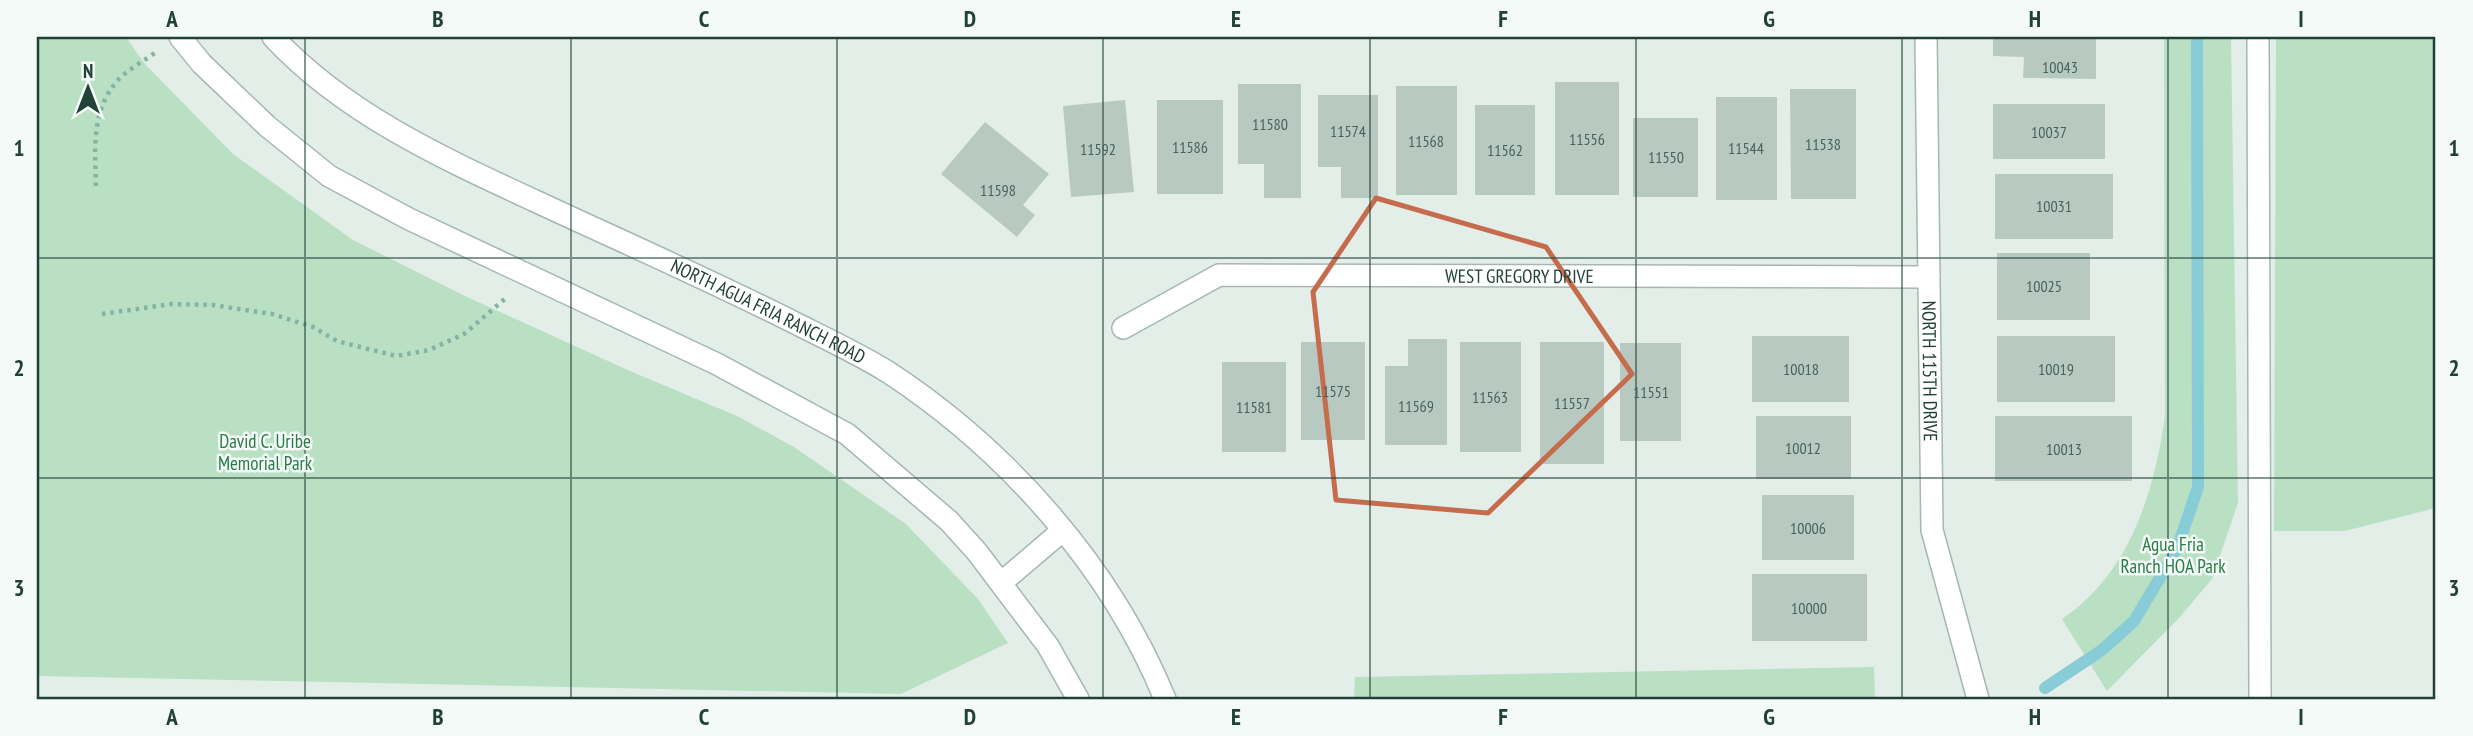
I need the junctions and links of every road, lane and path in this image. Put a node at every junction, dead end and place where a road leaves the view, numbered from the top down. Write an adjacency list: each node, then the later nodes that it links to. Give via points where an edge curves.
1 (272, 37): 10 (street, NORTH AGUA FRIA RANCH ROAD, via 325,84 438,156 762,306 886,371 968,431 1036,497)
2 (1926, 37): 7 (street, NORTH 115TH DRIVE)
3 (2258, 37): 15 (street)
4 (172, 41): 5 (path, via 118,79 106,98 97,117); 6 (street, via 329,176)
5 (96, 187)
6 (530, 277): 8 (path, via 464,334 429,350 396,356 337,341 313,327 272,314 213,305 172,304); 11 (street, via 717,364 846,434 949,521)
7 (1928, 277): 9 (street, WEST GREGORY DRIVE, via 1219,275); 14 (street, NORTH 115TH DRIVE, via 1932,530)
8 (102, 314)
9 (1123, 328)
10 (1062, 531): 11 (street); 13 (street, NORTH AGUA FRIA RANCH ROAD, via 1118,607)
11 (1001, 583): 12 (street, via 1048,646)
12 (1078, 699)
13 (1165, 699)
14 (1978, 699)
15 (2260, 699)

